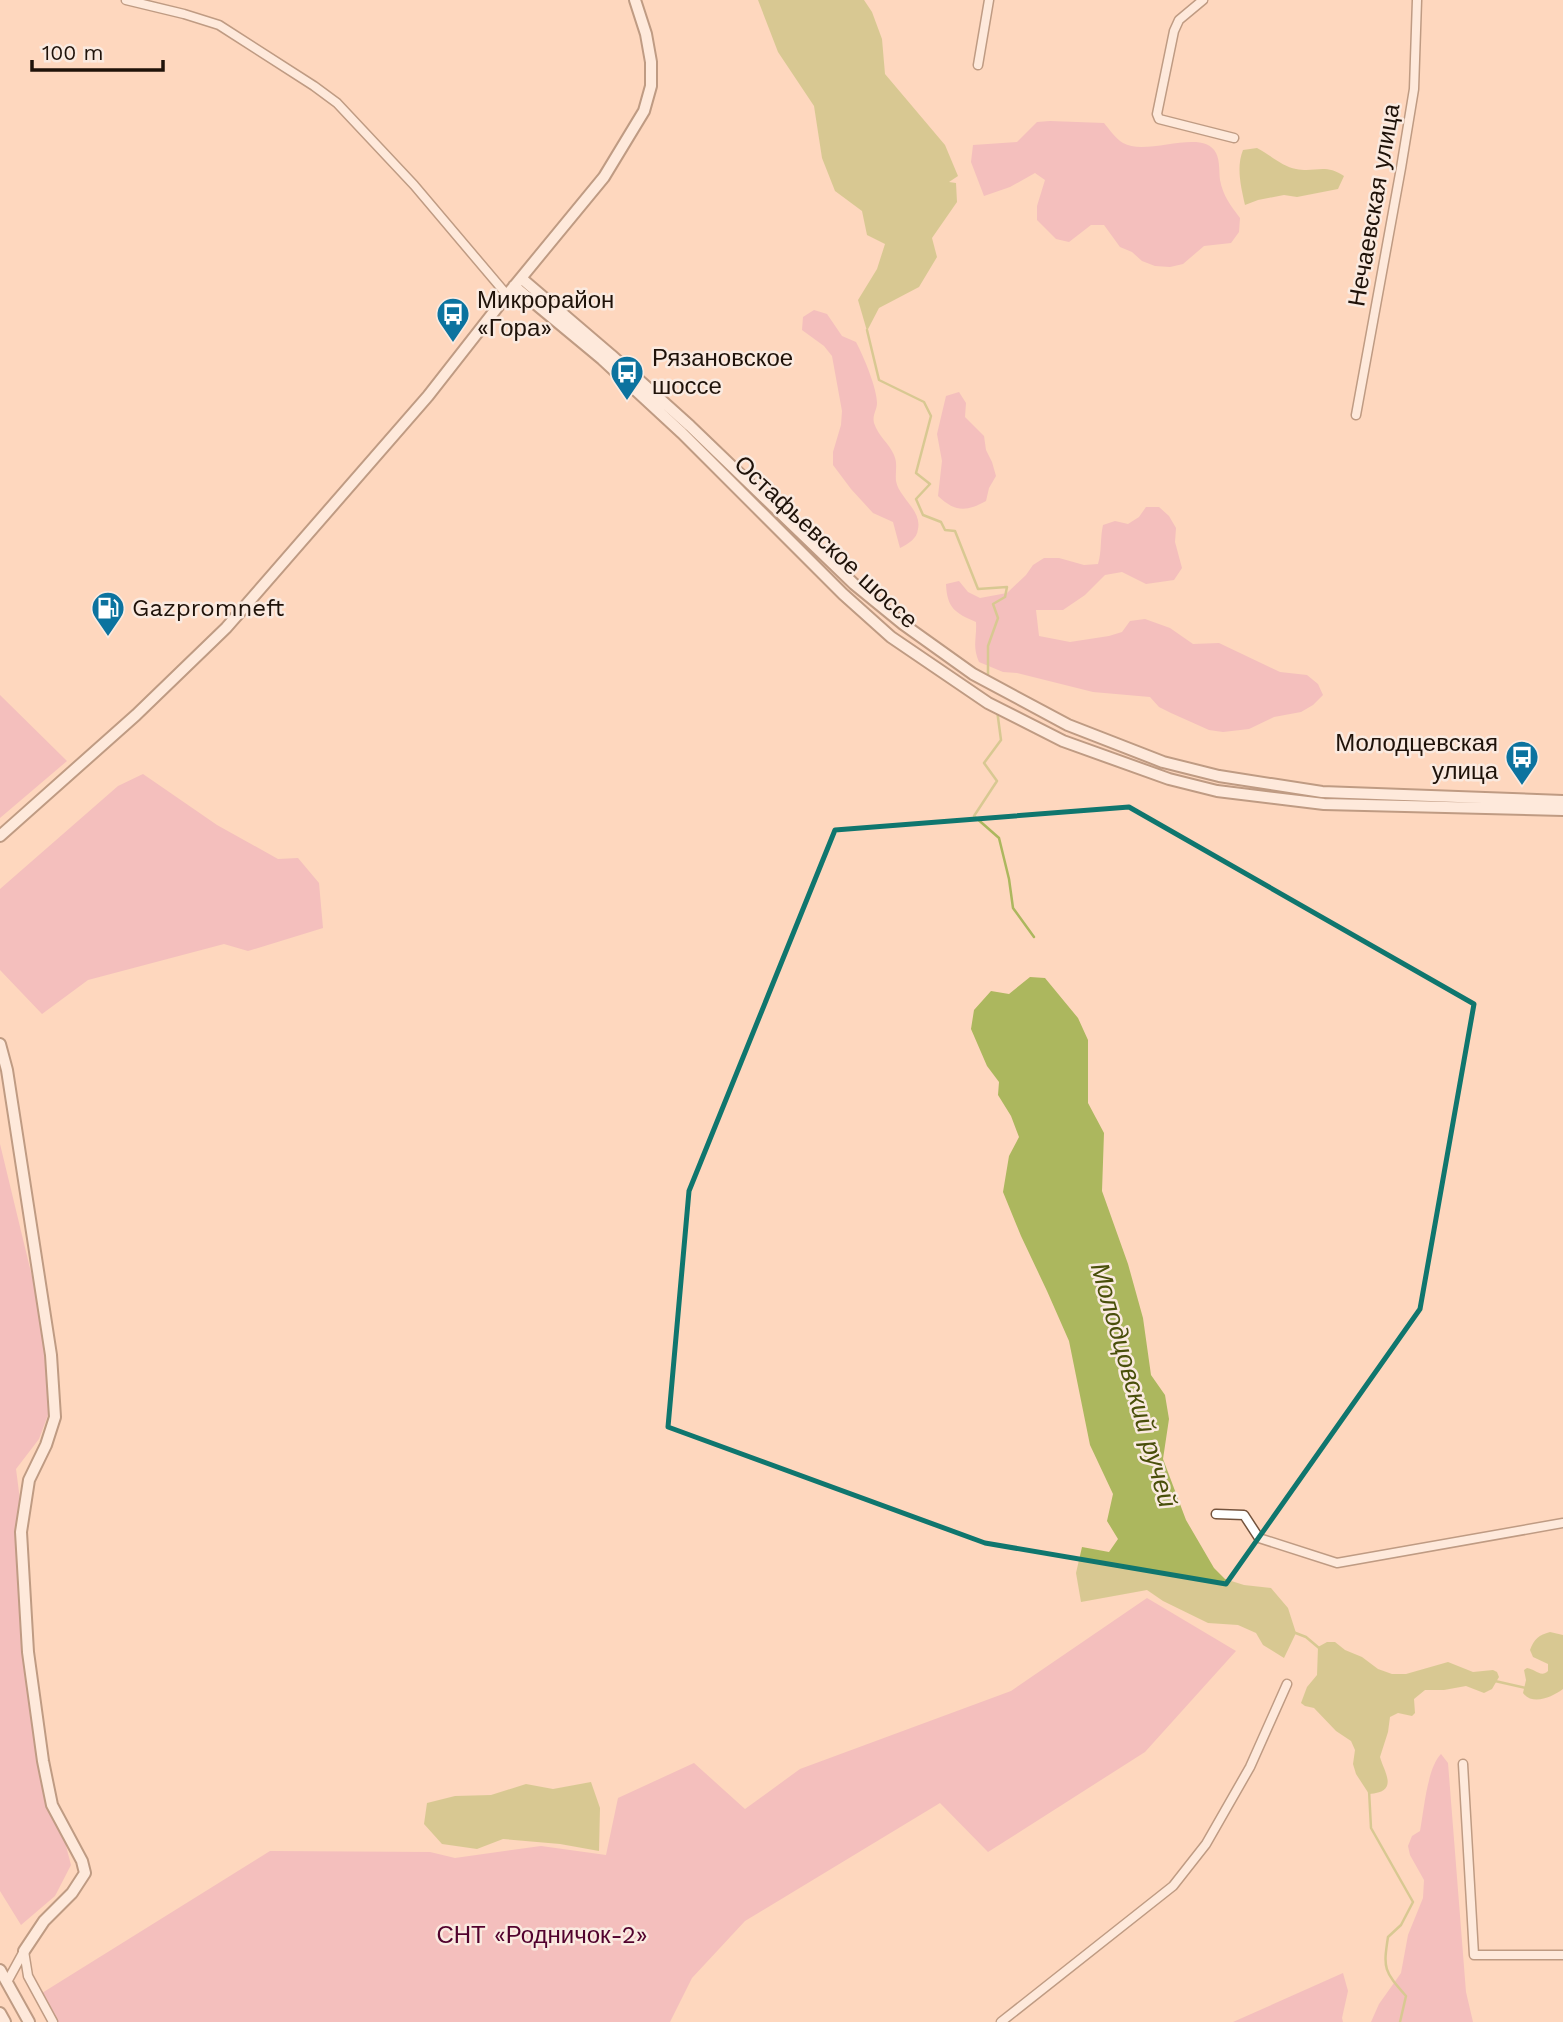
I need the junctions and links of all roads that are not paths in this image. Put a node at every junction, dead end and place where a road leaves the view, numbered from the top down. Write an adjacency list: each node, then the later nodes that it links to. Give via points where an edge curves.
1 (126, 0): 8 (street, via 219,25 314,86 337,103)
2 (635, 0): 8 (main road, via 651,62 644,111 604,177)
3 (989, 0): 6 (street)
4 (1203, 0): 7 (street, via 1174,31 1157,114 1159,119)
5 (1417, 0): 9 (street, Нечаевская улица, via 1414,89)
6 (978, 65)
7 (1234, 138)
8 (514, 286): 10 (main road, Остафьевское шоссе, via 611,355 903,625 973,674 1068,725 1163,762 1322,792); 11 (main road, Остафьевское шоссе, via 682,433 891,637 988,703 1063,741 1217,792 1324,804); 12 (main road, via 428,396 226,628)
9 (1356, 415)
10 (1563, 801)
11 (1563, 810)
12 (0, 836)
13 (0, 1044): 18 (main road, via 51,1355 55,1417 29,1480 21,1532 28,1652 52,1805 85,1873)
14 (1216, 1514): 15 (street, via 1244,1515 1259,1538 1337,1563)
15 (1563, 1523)
16 (1287, 1684): 23 (street, via 1251,1767 1206,1844 1173,1886)
17 (1463, 1764): 19 (street, via 1474,1955)
18 (24, 1951): 21 (street); 26 (street, via 28,1976)
19 (1563, 1955)
20 (0, 1970): 21 (main road)
21 (7, 1982): 25 (main road)
22 (0, 2013): 24 (main road)
23 (1003, 2021)
24 (5, 2022)
25 (29, 2022)
26 (53, 2022)

